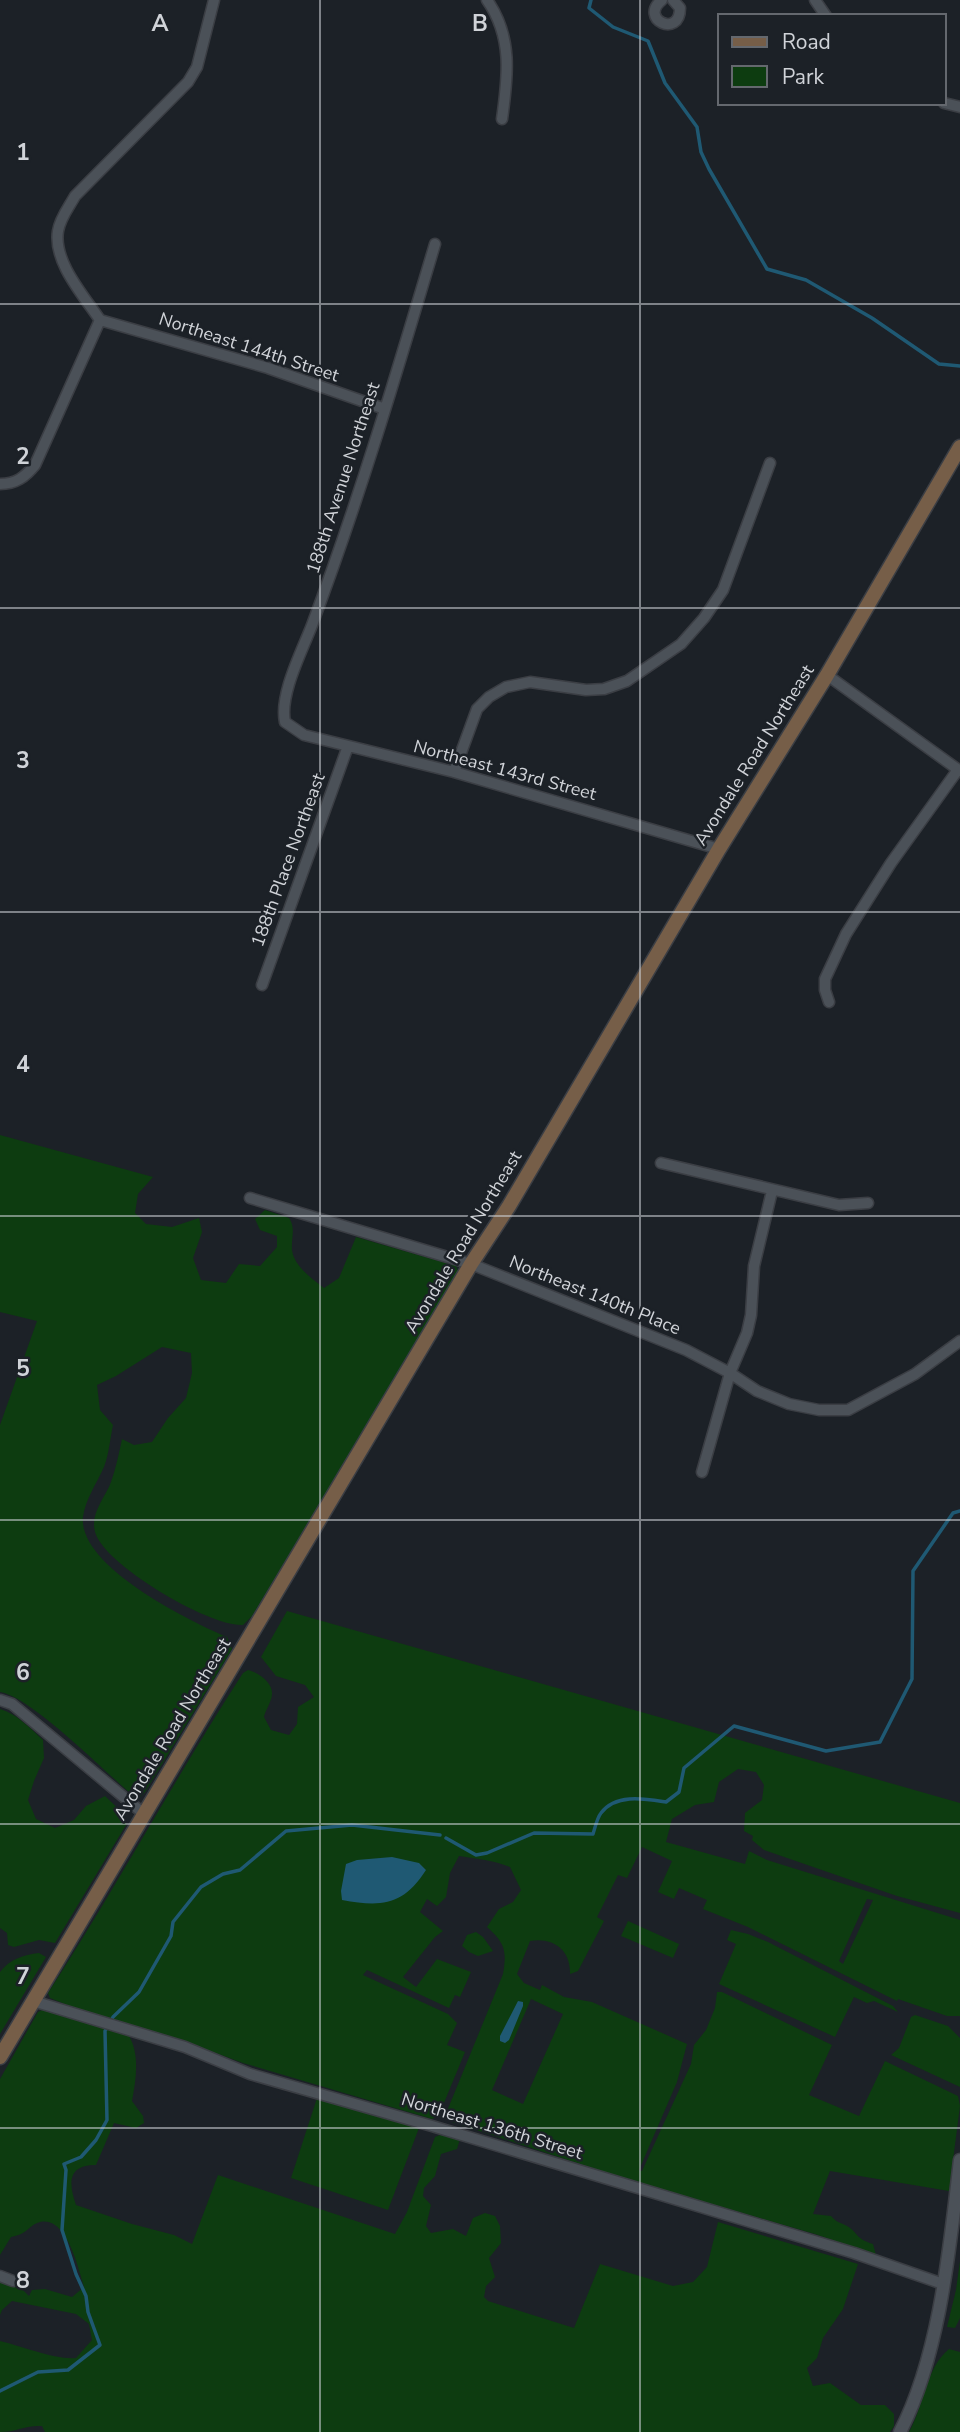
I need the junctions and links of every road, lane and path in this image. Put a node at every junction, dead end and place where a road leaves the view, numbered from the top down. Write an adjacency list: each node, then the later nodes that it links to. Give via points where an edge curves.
1 (214, 0): 7 (street, via 197,66 188,82 75,196 63,216 59,250)
2 (487, 0): 5 (street, via 499,17 506,45)
3 (662, 0): 4 (street, via 654,10 662,24 677,20)
4 (680, 2)
5 (502, 119)
6 (435, 244): 8 (street, 188th Avenue Northeast)
7 (100, 320): 8 (street, Northeast 144th Street, via 268,368); 11 (street, via 35,465 24,477)
8 (385, 409): 13 (street, 188th Avenue Northeast, via 290,683)
9 (960, 447): 12 (main road, Avondale Road Northeast)
10 (770, 463): 16 (street, via 723,590 681,644 627,681 604,688 530,682 506,687 477,709)
11 (0, 484)
12 (827, 675): 15 (street); 17 (main road, Avondale Road Northeast)
13 (285, 722): 14 (street, Northeast 143rd Street, via 304,735)
14 (348, 746): 16 (street, Northeast 143rd Street); 18 (street, 188th Place Northeast)
15 (959, 771): 19 (street, via 846,934 825,979)
16 (454, 772): 17 (street, Northeast 143rd Street)
17 (719, 849): 24 (main road, Avondale Road Northeast)
18 (261, 985)
19 (828, 1002)
20 (661, 1163): 21 (street)
21 (772, 1191): 23 (street, via 839,1205); 26 (street, via 754,1266 747,1333)
22 (250, 1198): 24 (street, Northeast 140th Place)
23 (868, 1203)
24 (471, 1264): 26 (street, Northeast 140th Place, via 686,1350); 29 (main road, Avondale Road Northeast)
25 (960, 1341): 26 (street, Northeast 140th Place, via 915,1374 848,1410 789,1404)
26 (730, 1373): 27 (street)
27 (702, 1472)
28 (0, 1700): 29 (street, via 12,1704)
29 (144, 1814): 30 (main road, Avondale Road Northeast)
30 (33, 2001): 31 (main road, Avondale Road Northeast); 35 (street, Northeast 136th Street, via 185,2047 250,2074 827,2245)
31 (0, 2057)
32 (960, 2160): 35 (street)
33 (0, 2276): 34 (street)
34 (13, 2281)
35 (943, 2284): 36 (street, via 919,2387)
36 (900, 2432)

